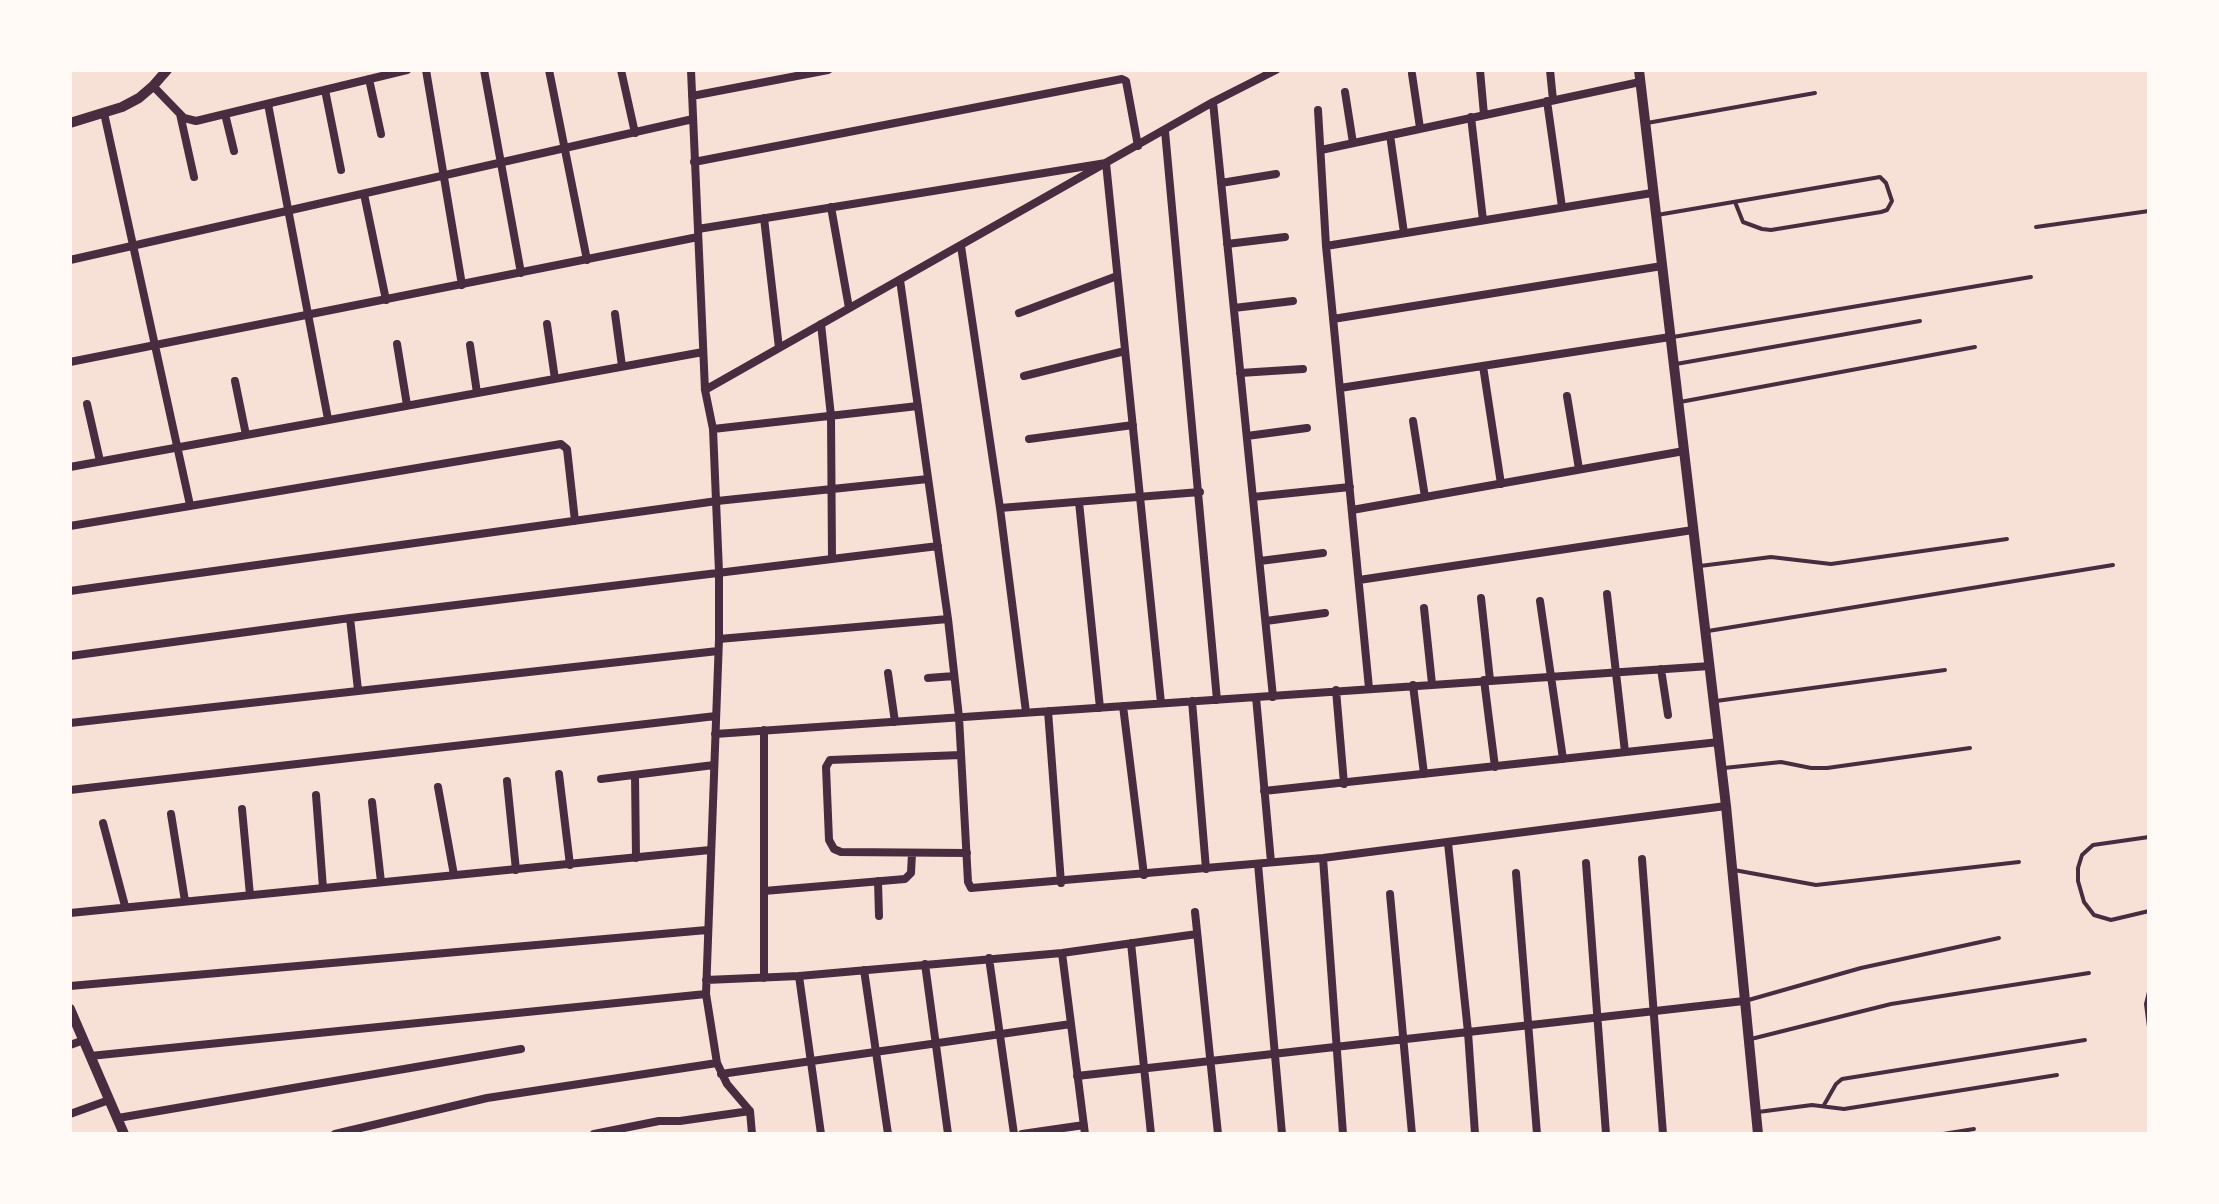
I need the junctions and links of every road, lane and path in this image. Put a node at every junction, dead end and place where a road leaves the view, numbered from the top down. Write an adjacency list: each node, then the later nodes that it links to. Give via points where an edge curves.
1 (167, 70): 15 (street)
2 (407, 70): 14 (street)
3 (426, 70): 47 (street)
4 (484, 70): 43 (street)
5 (549, 70): 39 (street)
6 (621, 70): 34 (street)
7 (691, 70): 19 (street)
8 (828, 70): 19 (street)
9 (1276, 70): 21 (street)
10 (1480, 70): 27 (street)
11 (1550, 70): 20 (street)
12 (1412, 74): 32 (street)
13 (1639, 76): 20 (street); 31 (street)
14 (369, 79): 16 (street); 35 (street)
15 (153, 86): 24 (street); 25 (street)
16 (325, 90): 22 (street); 45 (street)
17 (1345, 92): 37 (street)
18 (1815, 93): 31 (lane)
19 (692, 96): 29 (street)
20 (1550, 101): 27 (street); 54 (street)
21 (1213, 102): 33 (street); 49 (street)
22 (268, 104): 26 (street); 55 (street)
23 (1318, 110): 40 (street)
24 (104, 113): 30 (street); 65 (street)
25 (180, 114): 26 (street, via 196,121); 48 (street)
26 (225, 114): 41 (street)
27 (1484, 115): 28 (street)
28 (1471, 117): 32 (street); 59 (street)
29 (693, 119): 34 (street); 42 (street)
30 (70, 123)
31 (1645, 124): 50 (street)
32 (1420, 128): 36 (street)
33 (1165, 131): 38 (street); 130 (street)
34 (635, 133): 39 (street)
35 (381, 134)
36 (1390, 135): 37 (street); 62 (street)
37 (1353, 143): 40 (street)
38 (1138, 146): 42 (street, via 1122,79); 44 (street)
39 (564, 149): 43 (street); 69 (street)
40 (1321, 150): 67 (street)
41 (234, 151)
42 (694, 162): 61 (street)
43 (501, 163): 47 (street); 71 (street)
44 (1106, 163): 53 (street); 66 (street); 72 (street)
45 (341, 170)
46 (1276, 174): 49 (street)
47 (443, 176): 51 (street); 75 (street)
48 (194, 177)
49 (1221, 183): 64 (street)
50 (1652, 193): 54 (street); 57 (street)
51 (364, 194): 55 (street); 76 (street)
52 (1735, 202): 52 (lane, via 1743,222 1771,230 1881,212 1892,201 1880,177); 57 (lane)
53 (831, 207): 58 (street); 78 (street)
54 (1562, 207): 59 (street)
55 (288, 211): 65 (street); 82 (street)
56 (2149, 211): 60 (lane)
57 (1655, 216): 70 (street)
58 (764, 218): 61 (street); 92 (street)
59 (1483, 220): 62 (street)
60 (2036, 227)
61 (698, 233): 69 (street); 94 (street)
62 (1404, 233): 67 (street)
63 (1285, 237): 64 (street)
64 (1227, 244): 79 (street)
65 (134, 246): 68 (street); 89 (street)
66 (961, 246): 74 (street); 137 (street)
67 (1326, 246): 83 (street)
68 (70, 260)
69 (587, 260): 71 (street)
70 (1662, 266): 83 (street); 87 (street)
71 (521, 273): 75 (street)
72 (1117, 276): 80 (street); 93 (street)
73 (2031, 277): 87 (lane)
74 (900, 280): 78 (street); 111 (street)
75 (462, 285): 76 (street)
76 (386, 300): 82 (street)
77 (1293, 301): 79 (street)
78 (849, 308): 86 (street)
79 (1234, 308): 100 (street)
80 (1019, 313)
81 (615, 314): 97 (street)
82 (308, 315): 89 (street); 113 (street)
83 (1333, 319): 104 (street)
84 (1920, 321): 96 (lane)
85 (547, 324): 102 (street)
86 (821, 324): 92 (street); 112 (street)
87 (1670, 337): 96 (street); 98 (street)
88 (397, 344): 110 (street)
89 (155, 345): 95 (street); 121 (street)
90 (470, 345): 106 (street)
91 (1975, 347): 108 (lane)
92 (779, 348): 105 (street)
93 (1125, 351): 101 (street); 115 (street)
94 (703, 352): 97 (street); 105 (street)
95 (70, 362)
96 (1673, 364): 108 (street)
97 (622, 366): 102 (street)
98 (1483, 366): 104 (street); 127 (street)
99 (1303, 369): 100 (street)
100 (1240, 373): 119 (street)
101 (1024, 376)
102 (555, 379): 106 (street)
103 (235, 381): 118 (street)
104 (1340, 388): 128 (street)
105 (705, 390): 117 (street)
106 (477, 393): 110 (street)
107 (1567, 396): 125 (street)
108 (1678, 402): 122 (street)
109 (87, 404): 123 (street)
110 (407, 405): 113 (street)
111 (918, 406): 112 (street); 126 (street)
112 (831, 416): 117 (street); 129 (street)
113 (328, 419): 118 (street)
114 (1413, 421): 133 (street)
115 (1133, 425): 120 (street); 131 (street)
116 (1307, 428): 119 (street)
117 (713, 429): 134 (street)
118 (246, 435): 121 (street)
119 (1247, 436): 132 (street)
120 (1029, 439)
121 (178, 447): 123 (street); 136 (street)
122 (1684, 451): 125 (street); 141 (street)
123 (100, 461): 124 (street)
124 (70, 467)
125 (1579, 469): 127 (street)
126 (928, 479): 129 (street); 143 (street)
127 (1501, 484): 133 (street)
128 (1350, 487): 132 (street); 138 (street)
129 (833, 488): 134 (street); 145 (street)
130 (1200, 492): 131 (street); 180 (street)
131 (1140, 497): 135 (street); 183 (street)
132 (1253, 497): 146 (street)
133 (1425, 497): 138 (street)
134 (717, 501): 139 (street); 149 (street)
135 (1079, 502): 137 (street); 185 (street)
136 (190, 505): 139 (street, via 563,444); 140 (street)
137 (1000, 508): 187 (street)
138 (1352, 510): 150 (street)
139 (575, 521): 151 (street)
140 (70, 526)
141 (1693, 530): 148 (street); 150 (street)
142 (2007, 539): 148 (lane, via 1831,564 1771,557)
143 (938, 546): 145 (street); 158 (street)
144 (1323, 553): 146 (street)
145 (832, 559): 149 (street)
146 (1260, 561): 159 (street)
147 (2113, 565): 160 (lane)
148 (1698, 567): 160 (street)
149 (719, 572): 157 (street); 161 (street)
150 (1359, 580): 175 (street)
151 (70, 591)
152 (1607, 594): 167 (street)
153 (1481, 598): 172 (street)
154 (1540, 601): 170 (street)
155 (1424, 608): 173 (street)
156 (1325, 613): 159 (street)
157 (350, 618): 163 (street); 176 (street)
158 (948, 619): 161 (street); 169 (street)
159 (1266, 621): 179 (street)
160 (1705, 632): 164 (street)
161 (719, 639): 162 (street)
162 (718, 651): 176 (street); 189 (street)
163 (70, 656)
164 (1710, 666): 165 (street); 182 (street)
165 (1661, 669): 167 (street); 188 (street)
166 (1945, 670): 182 (lane)
167 (1615, 672): 170 (street); 197 (street)
168 (888, 673): 191 (street)
169 (954, 676): 171 (street); 190 (street)
170 (1552, 676): 172 (street); 199 (street)
171 (928, 678)
172 (1487, 680): 173 (street); 201 (street)
173 (1432, 684): 174 (street)
174 (1413, 685): 175 (street); 204 (street)
175 (1369, 688): 177 (street)
176 (358, 690): 192 (street)
177 (1336, 690): 179 (street); 208 (street)
178 (1256, 697): 179 (street); 180 (street); 211 (street)
179 (1273, 697)
180 (1217, 700): 181 (street)
181 (1192, 701): 183 (street); 231 (street)
182 (1714, 702): 195 (street)
183 (1161, 703): 184 (street)
184 (1123, 706): 185 (street); 236 (street)
185 (1100, 708): 186 (street)
186 (1048, 711): 187 (street); 239 (street)
187 (1026, 712): 190 (street)
188 (1668, 715)
189 (716, 716): 194 (street); 210 (street)
190 (959, 717): 191 (street); 198 (street)
191 (895, 722): 193 (street)
192 (70, 723)
193 (764, 730): 194 (street); 241 (street)
194 (715, 734): 200 (street)
195 (1719, 742): 197 (street); 202 (street)
196 (1970, 748): 202 (lane, via 1827,768 1781,762)
197 (1625, 752): 199 (street)
198 (961, 755): 221 (street, via 832,759 826,764 829,840 834,849); 222 (street)
199 (1563, 759): 201 (street)
200 (714, 765): 205 (street); 220 (street)
201 (1495, 767): 204 (street)
202 (1722, 768): 214 (street)
203 (559, 774): 230 (street)
204 (1424, 774): 208 (street)
205 (635, 775): 206 (street); 223 (street)
206 (601, 779)
207 (507, 781): 233 (street)
208 (1344, 784): 211 (street)
209 (438, 787): 235 (street)
210 (70, 790)
211 (1264, 791): 226 (street)
212 (316, 795): 240 (street)
213 (372, 802): 238 (street)
214 (1726, 806): 219 (street); 232 (street)
215 (242, 809): 243 (street)
216 (171, 814): 244 (street)
217 (103, 823): 245 (street)
218 (2149, 837): 246 (lane, via 2093,845 2078,868 2084,902 2094,915 2111,920)
219 (1448, 843): 224 (street); 273 (street)
220 (710, 850): 223 (street); 250 (street)
221 (912, 853): 222 (street); 237 (street, via 910,876)
222 (967, 853): 239 (street, via 969,885 975,890)
223 (636, 858): 230 (street)
224 (1323, 858): 226 (street); 281 (street)
225 (1642, 859): 267 (street)
226 (1271, 862): 229 (street)
227 (2019, 862): 232 (lane, via 1816,885)
228 (1586, 863): 268 (street)
229 (1258, 864): 231 (street); 284 (street)
230 (570, 865): 233 (street)
231 (1206, 869): 236 (street)
232 (1732, 869): 265 (street)
233 (516, 870): 235 (street)
234 (1516, 873): 271 (street)
235 (454, 875): 238 (street)
236 (1144, 875): 239 (street)
237 (878, 881): 241 (street); 249 (street)
238 (381, 882): 240 (street)
239 (1061, 883)
240 (323, 888): 243 (street)
241 (764, 891): 260 (street)
242 (1390, 894): 275 (street)
243 (250, 895): 244 (street)
244 (185, 901): 245 (street)
245 (125, 906): 248 (street)
246 (2149, 911)
247 (1195, 912): 251 (street)
248 (70, 913)
249 (879, 916)
250 (707, 930): 261 (street); 262 (street)
251 (1197, 934): 253 (street); 287 (street)
252 (1999, 938): 265 (lane)
253 (1131, 943): 254 (street); 289 (street)
254 (1062, 953): 255 (street); 270 (street)
255 (989, 958): 256 (street); 274 (street)
256 (925, 964): 257 (street); 279 (street)
257 (864, 970): 259 (street); 283 (street)
258 (2089, 973): 277 (lane, via 1891,1004)
259 (799, 976): 260 (street); 286 (street)
260 (764, 978): 261 (street)
261 (706, 980): 264 (street)
262 (70, 986)
263 (2149, 992): 269 (lane)
264 (706, 994): 285 (street); 288 (street)
265 (1744, 1001): 267 (street); 277 (street)
266 (70, 1009): 276 (street)
267 (1654, 1011): 268 (street); 320 (street)
268 (1598, 1018): 271 (street); 319 (street)
269 (2148, 1019): 272 (lane)
270 (1071, 1024): 274 (street); 292 (street)
271 (1530, 1025): 273 (street); 318 (street)
272 (2149, 1027)
273 (1468, 1032): 275 (street); 317 (street)
274 (999, 1034): 279 (street); 310 (street)
275 (1404, 1039): 281 (street); 316 (street)
276 (84, 1040): 280 (street); 285 (street)
277 (1748, 1040): 296 (street)
278 (2085, 1040): 294 (lane, via 1842,1079)
279 (935, 1043): 283 (street); 309 (street)
280 (70, 1045)
281 (1337, 1047): 284 (street); 315 (street)
282 (521, 1049): 298 (street)
283 (877, 1052): 286 (street); 308 (street)
284 (1274, 1054): 287 (street); 314 (street)
285 (90, 1056): 293 (street)
286 (811, 1061): 290 (street); 307 (street)
287 (1210, 1061): 289 (street); 313 (street)
288 (717, 1063): 290 (street); 301 (street, via 487,1098)
289 (1144, 1068): 292 (street); 312 (street)
290 (721, 1074): 295 (street)
291 (2057, 1075): 294 (lane, via 1844,1109)
292 (1077, 1076): 302 (street)
293 (109, 1100): 297 (street); 298 (street)
294 (1824, 1105): 296 (lane)
295 (750, 1111): 299 (street); 306 (street)
296 (1756, 1112): 321 (street)
297 (70, 1114)
298 (118, 1118): 303 (street)
299 (636, 1129): 305 (street)
300 (1974, 1129): 322 (lane)
301 (371, 1130): 304 (street)
302 (1084, 1130): 311 (street)
303 (124, 1134)
304 (335, 1134)
305 (594, 1134)
306 (752, 1134)
307 (821, 1134)
308 (888, 1134)
309 (948, 1134)
310 (1014, 1134)
311 (1022, 1134)
312 (1151, 1134)
313 (1218, 1134)
314 (1282, 1134)
315 (1343, 1134)
316 (1412, 1134)
317 (1475, 1134)
318 (1537, 1134)
319 (1606, 1134)
320 (1663, 1134)
321 (1758, 1134)
322 (1943, 1134)

